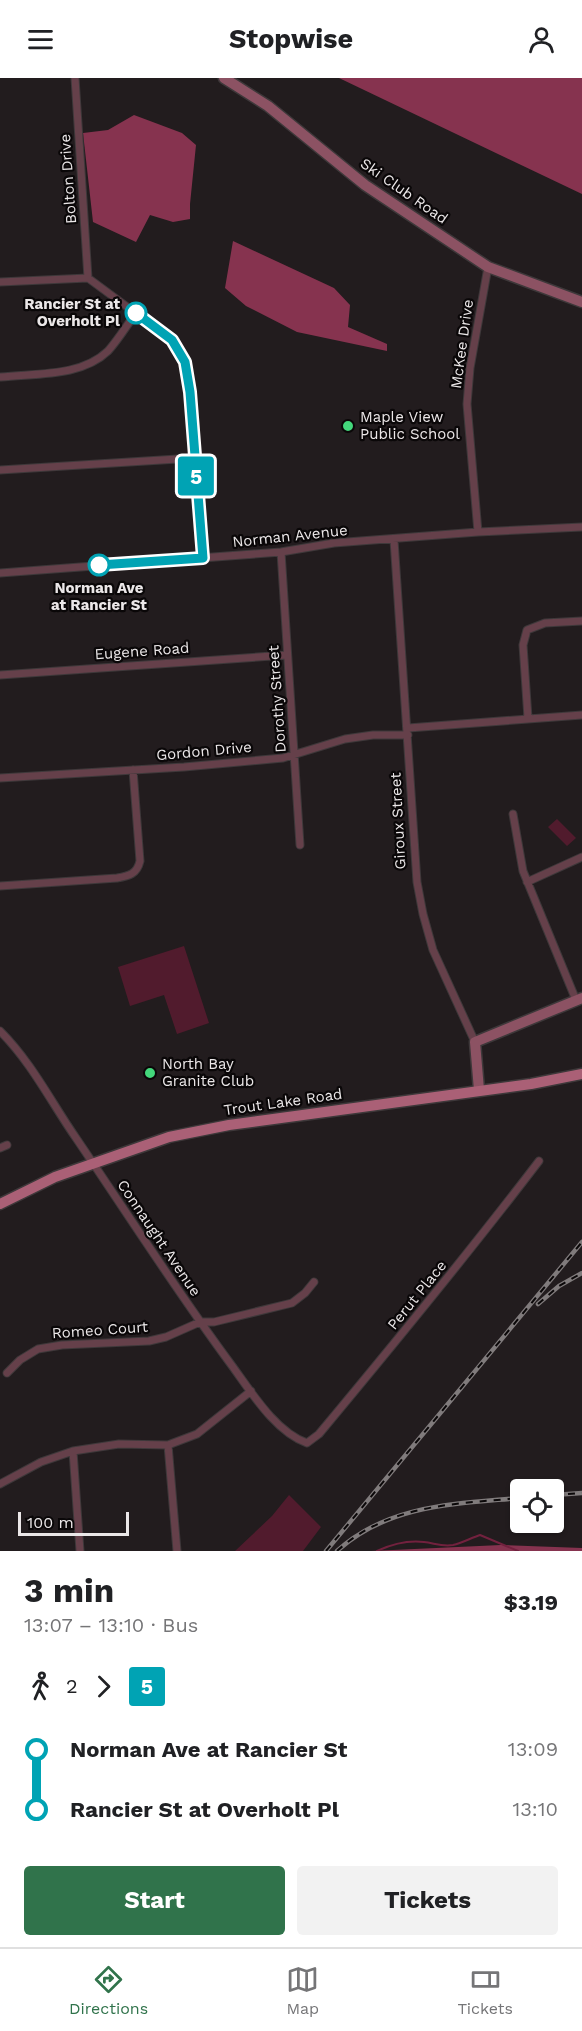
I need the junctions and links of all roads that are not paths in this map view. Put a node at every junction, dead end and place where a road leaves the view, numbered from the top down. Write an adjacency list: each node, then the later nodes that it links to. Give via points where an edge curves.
1 (75, 78): 4 (street, Bolton Drive)
2 (224, 78): 3 (street, Ski Club Road, via 268,106 365,185)
3 (488, 267): 6 (street, Ski Club Road); 12 (street, McKee Drive, via 467,404)
4 (88, 278): 5 (street); 7 (street)
5 (0, 282)
6 (582, 302)
7 (136, 313): 8 (street, via 108,350 91,364); 9 (street, via 172,340 185,362)
8 (1, 377)
9 (194, 458): 10 (street); 15 (street)
10 (0, 470)
11 (582, 527): 12 (street, Norman Avenue)
12 (478, 532): 13 (street, Norman Avenue)
13 (394, 540): 14 (street, Norman Avenue, via 334,543); 22 (street, Giroux Street)
14 (280, 552): 15 (street, Norman Avenue); 18 (street, Dorothy Street)
15 (203, 558): 16 (street, Norman Avenue)
16 (0, 573)
17 (582, 621): 21 (street, via 544,623 527,630 523,645)
18 (287, 655): 19 (street, Eugene Road); 23 (street, Dorothy Street)
19 (0, 675)
20 (582, 715): 21 (street, Gordon Drive)
21 (528, 718): 22 (street, Gordon Drive)
22 (408, 731): 23 (street, Gordon Drive, via 345,739); 33 (street, Giroux Street, via 417,882 423,914 433,950)
23 (294, 755): 24 (street, Gordon Drive); 27 (street, Dorothy Street)
24 (133, 770): 25 (street, Gordon Drive); 30 (street, via 140,861 134,873 117,878)
25 (0, 778)
26 (513, 814): 29 (street)
27 (300, 845)
28 (582, 857): 29 (street)
29 (527, 882): 31 (street)
30 (0, 885)
31 (579, 999): 33 (street)
32 (0, 1031): 37 (street, Connaught Avenue, via 20,1052)
33 (475, 1042): 35 (street, Giroux Street)
34 (582, 1074): 35 (main road, Trout Lake Road)
35 (479, 1090): 37 (main road, Trout Lake Road, via 229,1125 169,1137)
36 (539, 1161): 43 (street, Perut Place, via 471,1250)
37 (94, 1163): 38 (main road, Trout Lake Road); 40 (street, Connaught Avenue)
38 (0, 1204)
39 (314, 1282): 40 (street, Romeo Court, via 292,1303)
40 (200, 1322): 41 (street, Romeo Court, via 149,1341 38,1349); 42 (street, Connaught Avenue)
41 (7, 1373)
42 (251, 1391): 43 (street, Connaught Avenue, via 284,1430); 44 (street, via 197,1434)
43 (310, 1442)
44 (168, 1445): 45 (street, via 119,1444); 48 (street)
45 (73, 1451): 46 (street); 47 (street)
46 (0, 1484)
47 (80, 1551)
48 (177, 1551)

